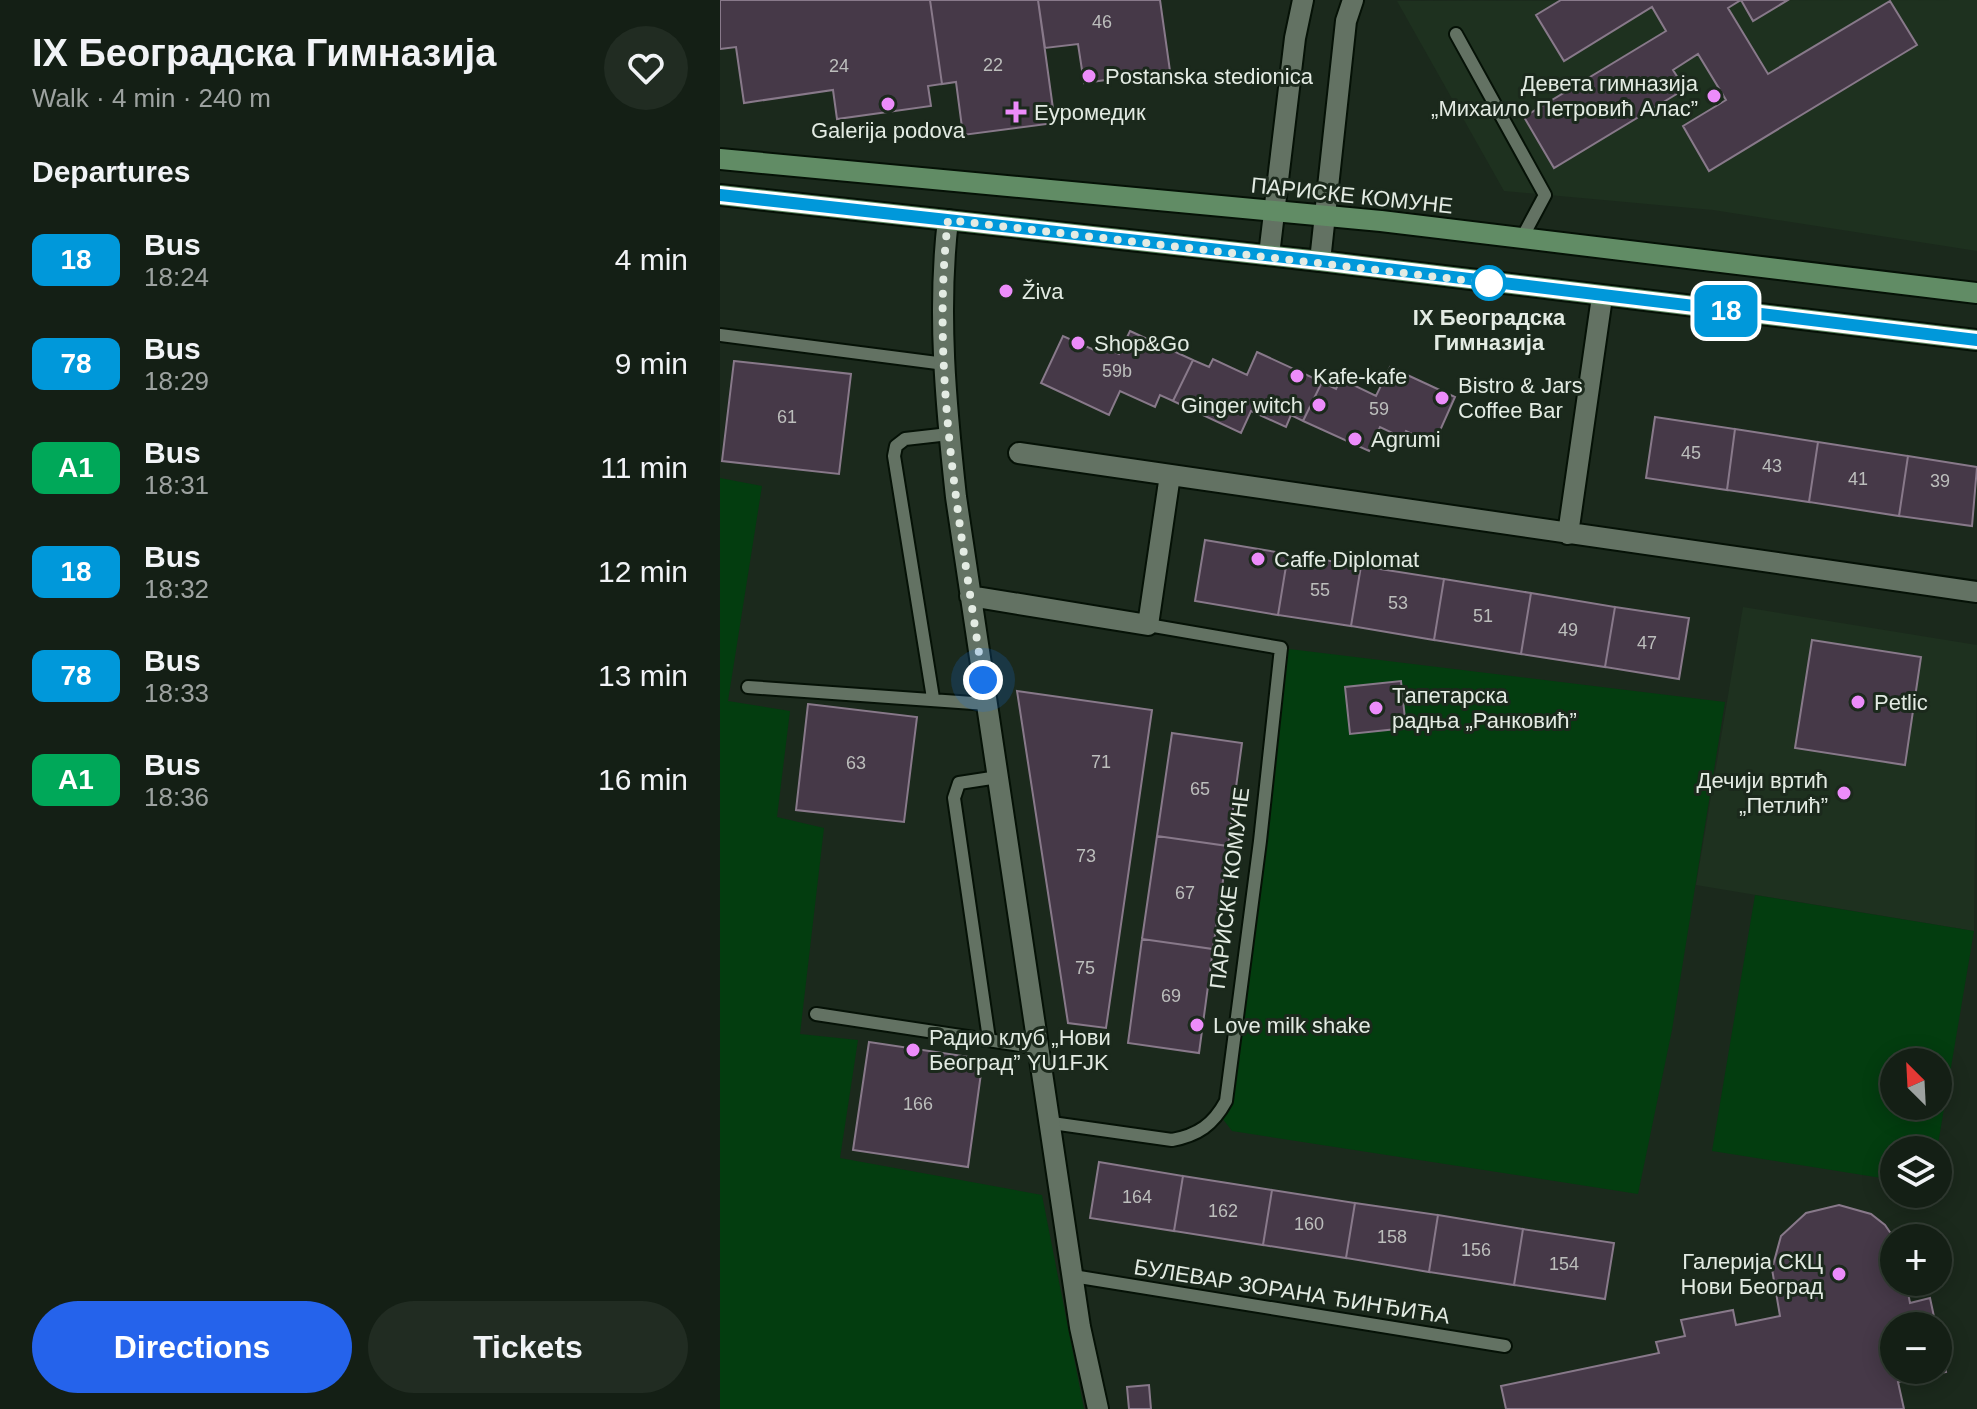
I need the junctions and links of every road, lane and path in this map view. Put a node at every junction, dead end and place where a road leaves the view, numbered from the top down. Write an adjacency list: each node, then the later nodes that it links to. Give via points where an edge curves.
1 (1303, 0): 6 (street)
2 (1353, 0): 7 (street, via 1346,21)
3 (1456, 34): 9 (lane, via 1545,195)
4 (720, 159): 6 (main road, ПАРИСКЕ КОМУНЕ)
5 (720, 195): 8 (main road)
6 (1275, 211): 7 (main road, ПАРИСКЕ КОМУНЕ); 10 (street)
7 (1326, 216): 9 (main road, ПАРИСКЕ КОМУНЕ); 11 (street)
8 (948, 220): 10 (main road); 16 (street, via 943,264)
9 (1522, 238): 12 (main road, ПАРИСКЕ КОМУНЕ)
10 (1269, 255): 11 (main road)
11 (1320, 261): 13 (main road)
12 (1977, 293)
13 (1602, 297): 15 (main road); 20 (street)
14 (720, 335): 16 (lane)
15 (1977, 340)
16 (945, 364): 17 (street)
17 (949, 434): 22 (street); 25 (lane, via 905,439 894,456)
18 (1019, 453): 19 (street)
19 (1170, 475): 20 (street); 23 (street)
20 (1568, 534): 21 (street)
21 (1977, 592)
22 (970, 596): 23 (street); 26 (street)
23 (1148, 625): 31 (lane, ПАРИСКЕ КОМУНЕ, via 1281,648 1228,1089 1208,1127 1172,1140)
24 (748, 687): 25 (lane)
25 (933, 698): 26 (lane)
26 (987, 704): 27 (street)
27 (998, 777): 29 (lane, via 959,783 954,798); 30 (street)
28 (816, 1014): 29 (lane)
29 (989, 1039): 30 (lane)
30 (1040, 1048): 31 (street)
31 (1052, 1123): 32 (street)
32 (1073, 1276): 33 (lane, БУЛЕВАР ЗОРАНА ЂИНЂИЋА); 34 (street)
33 (1505, 1346)
34 (1098, 1409)

